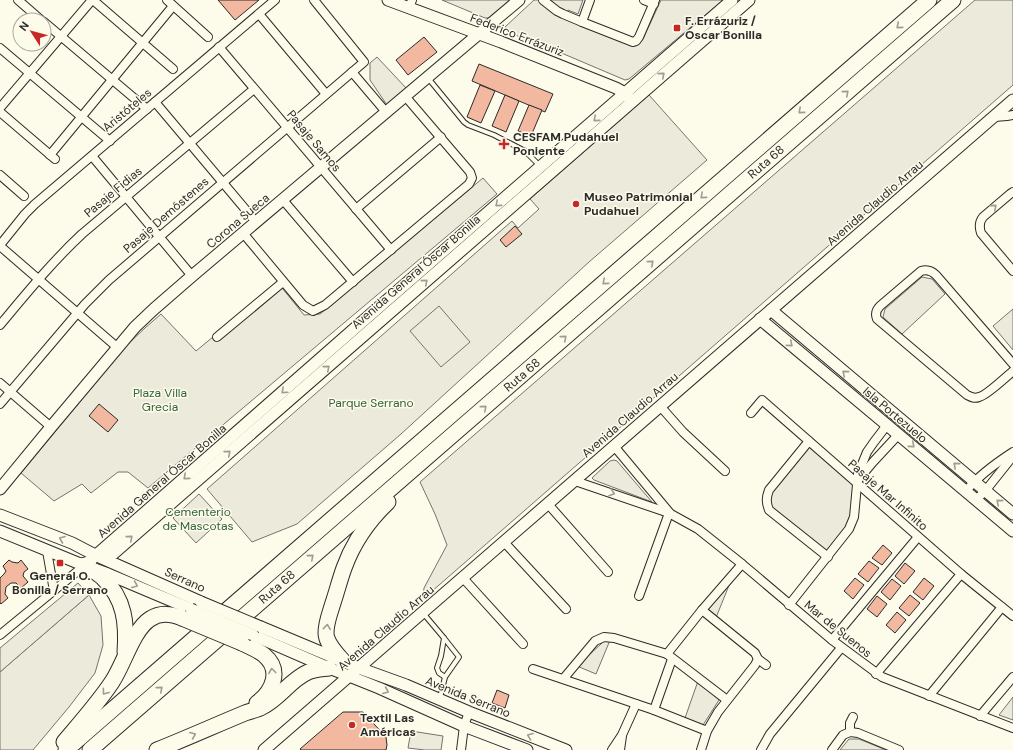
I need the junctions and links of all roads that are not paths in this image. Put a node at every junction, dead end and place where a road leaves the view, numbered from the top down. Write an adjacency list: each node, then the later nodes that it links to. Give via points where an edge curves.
1 (18, 0): 17 (street)
2 (92, 0): 22 (street); 24 (street)
3 (275, 0): 18 (street, Aristóteles)
4 (314, 0): 28 (street, Pasaje Demóstenes, via 364,62)
5 (388, 0): 16 (street, Federico Errázuriz)
6 (519, 0): 21 (street, Corona Sueca)
7 (543, 0): 19 (street, via 557,11)
8 (590, 0): 19 (street)
9 (644, 0): 14 (street)
10 (732, 0): 35 (street, Avenida General Óscar Bonilla)
11 (749, 0): 35 (street, Avenida General Óscar Bonilla, one-way to 11)
12 (929, 0): 157 (highway, Ruta 68, one-way to 157)
13 (953, 0): 82 (highway, Ruta 68, one-way to 13)
14 (654, 2): 19 (street, via 638,39 633,42)
15 (170, 3): 23 (street); 24 (street)
16 (411, 4): 21 (street, Federico Errázuriz)
17 (32, 12)
18 (259, 14): 26 (street, Aristóteles); 33 (street)
19 (582, 22)
20 (52, 29): 22 (street)
21 (479, 34): 30 (street, Corona Sueca); 35 (street, Federico Errázuriz, via 616,88)
22 (61, 36): 29 (street); 31 (street)
23 (208, 37)
24 (142, 43): 27 (street); 31 (street)
25 (0, 48): 29 (street)
26 (219, 48): 32 (street, Pasaje Samos); 37 (street, Aristóteles)
27 (173, 69)
28 (352, 72): 33 (street, Pasaje Demóstenes); 41 (street)
29 (30, 73): 38 (street); 43 (street)
30 (427, 77): 34 (street, Corona Sueca); 50 (lane, via 464,122 525,151)
31 (112, 80): 39 (street); 43 (street)
32 (254, 89): 45 (street, Pasaje Samos); 48 (street, Pasaje Fidias)
33 (326, 94): 45 (street, Pasaje Demóstenes)
34 (405, 96): 41 (street, Corona Sueca); 46 (street)
35 (629, 97): 50 (street, Avenida General Óscar Bonilla, one-way to 50); 107 (street, Avenida General Óscar Bonilla, one-way to 35, via 114,553)
36 (1013, 100): 44 (street, Avenida Claudio Arrau)
37 (155, 102): 39 (street, Aristóteles); 48 (street)
38 (0, 108)
39 (147, 109): 47 (street, Aristóteles)
40 (0, 112): 43 (street, via 53,157)
41 (386, 112): 51 (street, Corona Sueca)
42 (1013, 115): 44 (street)
43 (82, 117): 47 (street)
44 (994, 117): 69 (street, Avenida Claudio Arrau)
45 (287, 128): 51 (street, Pasaje Samos); 53 (street, Pasaje Demóstenes)
46 (441, 137): 58 (street); 63 (street, via 470,172 472,178 469,184)
47 (110, 141): 49 (street, Aristóteles)
48 (190, 143): 53 (street); 56 (street, Pasaje Fidias)
49 (92, 156): 56 (street); 62 (street, Aristóteles, via 35,204)
50 (541, 167): 107 (street, Avenida General Óscar Bonilla, one-way to 107)
51 (321, 168): 57 (street, Corona Sueca); 58 (street, Pasaje Samos)
52 (0, 175): 55 (street)
53 (223, 182): 59 (street); 61 (street, Pasaje Demóstenes)
54 (1013, 192): 64 (street, one-way to 54, via 979,229 983,217)
55 (24, 196)
56 (126, 197): 61 (street); 66 (street, Pasaje Fidias, via 66,249)
57 (283, 200): 59 (street, Corona Sueca); 68 (street)
58 (356, 209): 63 (street, Pasaje Samos)
59 (256, 222): 60 (street, Corona Sueca)
60 (243, 233): 65 (street, Corona Sueca); 67 (street)
61 (159, 237): 65 (street); 70 (street, Pasaje Demóstenes, via 108,280)
62 (0, 246): 66 (street)
63 (391, 250): 68 (street)
64 (1013, 271)
65 (192, 276): 74 (street, Corona Sueca, via 143,319)
66 (39, 280): 70 (street); 72 (street, Pasaje Fidias)
67 (283, 282): 68 (street, via 303,305 313,311 325,305); 73 (street)
68 (353, 282)
69 (771, 310): 71 (street, Avenida Claudio Arrau); 92 (street, Isla Portezuelo, one-way to 69)
70 (77, 313): 74 (street); 78 (street, Pasaje Demóstenes)
71 (760, 320): 80 (street, Avenida Claudio Arrau); 83 (street, Isla Portezuelo, one-way to 83)
72 (0, 325)
73 (217, 338)
74 (118, 348): 84 (street, Corona Sueca)
75 (1013, 364): 76 (street, via 931,271 921,272 876,312 877,319 967,395 975,398 983,396)
76 (1013, 371)
77 (0, 383): 78 (street)
78 (10, 392): 79 (street, Pasaje Demóstenes); 84 (street)
79 (0, 404)
80 (660, 406): 87 (street, Avenida Claudio Arrau); 90 (street, via 683,432)
81 (751, 413): 86 (street, Pasaje Mar Infinito, via 762,400)
82 (465, 424): 132 (highway, one-way to 82, via 330,645 326,633 327,624 340,577 358,538 386,503 418,475); 158 (highway, Ruta 68, one-way to 82)
83 (887, 425): 85 (street, Isla Portezuelo); 93 (street, via 868,452)
84 (51, 427): 94 (street, Corona Sueca)
85 (899, 434): 93 (street); 96 (street, Isla Portezuelo, one-way to 96)
86 (809, 442): 93 (street, Pasaje Mar Infinito); 108 (street, via 769,490 766,504 769,510)
87 (614, 446): 91 (street, Avenida Claudio Arrau); 99 (street, Mar de Suenos)
88 (1013, 452): 92 (street)
89 (1013, 456): 95 (street)
90 (725, 471)
91 (575, 481): 98 (street, Avenida Claudio Arrau); 99 (street, Mar de Suenos, one-way to 99)
92 (974, 481): 95 (street, Isla Portezuelo); 96 (street)
93 (857, 482): 104 (street, Pasaje Mar Infinito); 108 (street, via 854,517 849,529)
94 (0, 489)
95 (986, 490): 97 (street); 100 (street, Isla Portezuelo, one-way to 95)
96 (966, 491): 97 (street, Isla Portezuelo)
97 (976, 500): 103 (street, Isla Portezuelo)
98 (548, 504): 105 (street, Avenida Claudio Arrau); 111 (street)
99 (669, 513): 109 (street, Mar de Suenos, via 698,529); 115 (street)
100 (1013, 514)
101 (0, 515): 107 (street, Serrano, one-way to 101, via 72,543)
102 (0, 531): 106 (street, Serrano)
103 (1013, 531)
104 (918, 537): 112 (street, Pasaje Mar Infinito); 126 (street)
105 (504, 542): 113 (street, Avenida Claudio Arrau); 118 (street)
106 (47, 551): 110 (street, Serrano); 114 (street)
107 (97, 556): 110 (street, Avenida General Óscar Bonilla); 132 (street, Serrano, bridge)
108 (828, 557): 116 (street)
109 (742, 564): 116 (street, Mar de Suenos); 119 (street)
110 (85, 565): 114 (street, Avenida General Óscar Bonilla); 121 (street, Serrano, one-way to 121); 130 (highway, via 102,577 118,598 126,625)
111 (608, 572)
112 (961, 574): 117 (street, Pasaje Mar Infinito); 137 (street)
113 (463, 578): 120 (street, Avenida Claudio Arrau); 127 (street)
114 (54, 591): 123 (street, Avenida General Óscar Bonilla)
115 (639, 596)
116 (789, 605): 126 (street, Mar de Suenos)
117 (1002, 607): 122 (street, Pasaje Mar Infinito); 142 (street)
118 (566, 609)
119 (702, 610): 129 (street); 131 (street, via 755,653)
120 (423, 613): 124 (lane); 135 (street, Avenida Claudio Arrau)
121 (187, 614): 125 (highway, bridge); 130 (highway, via 164,614 150,619 139,630)
122 (1013, 616)
123 (0, 635)
124 (444, 638): 139 (lane, via 437,668); 139 (lane, via 459,656)
125 (248, 639): 134 (street); 148 (highway, one-way to 125, via 260,702 272,687 274,671 269,660)
126 (832, 640): 128 (street, Mar de Suenos)
127 (523, 644)
128 (841, 648): 137 (street, Mar de Suenos); 167 (street, via 770,734)
129 (669, 656): 141 (street, via 604,637 595,641); 144 (street); 146 (street)
130 (124, 659): 156 (highway, one-way to 156, via 111,683)
131 (758, 659): 133 (street); 144 (street)
132 (343, 661): 135 (street, Serrano)
133 (766, 664)
134 (329, 668): 138 (street); 148 (highway, via 305,674 292,682 272,701)
135 (359, 668): 138 (street, Avenida Claudio Arrau); 143 (street, Avenida Serrano)
136 (533, 668): 141 (street)
137 (876, 674): 142 (street, Mar de Suenos)
138 (349, 676): 151 (street, one-way to 151); 160 (street, Avenida Claudio Arrau)
139 (445, 677): 143 (lane)
140 (1013, 677): 149 (street)
141 (564, 678): 145 (street)
142 (929, 696): 149 (street, Mar de Suenos)
143 (440, 700): 147 (street, Avenida Serrano)
144 (727, 700): 153 (street)
145 (636, 704): 146 (street); 155 (street)
146 (654, 710): 153 (street)
147 (469, 712): 151 (street); 163 (street, Avenida Serrano, one-way to 147)
148 (246, 713): 159 (highway, one-way to 148)
149 (980, 716): 152 (street, Mar de Suenos)
150 (853, 717): 154 (street)
151 (464, 726): 161 (street); 162 (street)
152 (1013, 728)
153 (707, 731): 166 (street)
154 (850, 732): 168 (street, via 843,735); 169 (street)
155 (622, 735): 164 (street); 165 (street)
156 (57, 750)
157 (66, 750)
158 (90, 750)
159 (157, 750)
160 (264, 750)
161 (461, 750)
162 (527, 750)
163 (566, 750)
164 (612, 750)
165 (620, 750)
166 (701, 750)
167 (761, 750)
168 (832, 750)
169 (899, 750)

